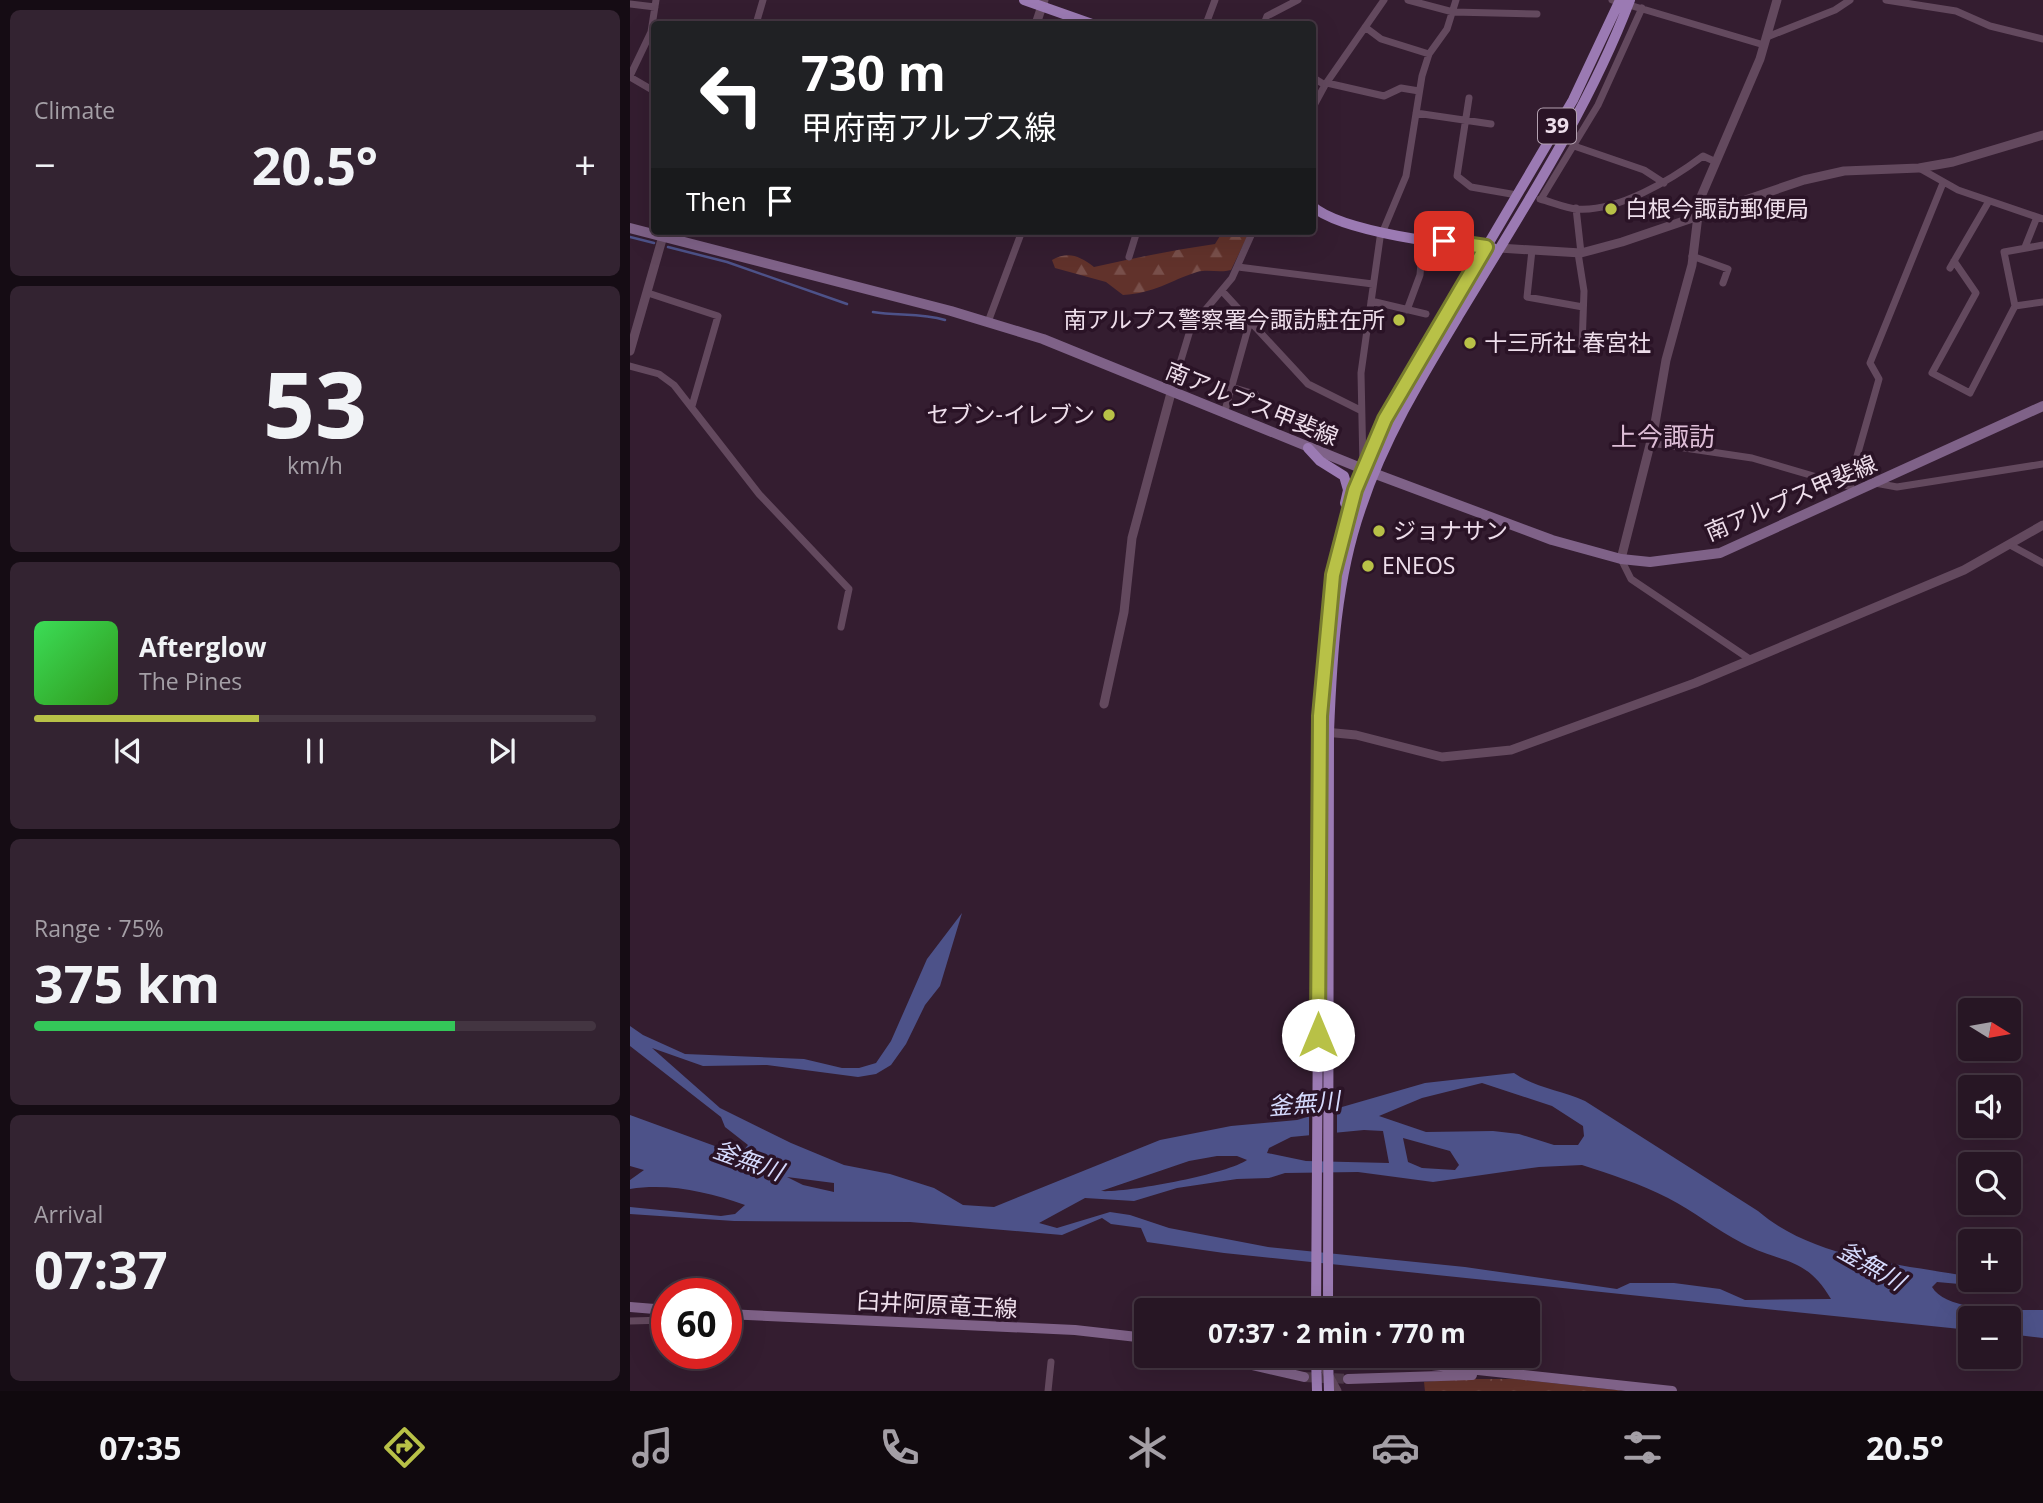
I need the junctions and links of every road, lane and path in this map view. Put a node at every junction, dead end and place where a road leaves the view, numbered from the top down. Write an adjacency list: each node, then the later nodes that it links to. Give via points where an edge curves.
1 (763, 0): 20 (street)
2 (1024, 0): 16 (main road)
3 (1215, 0): 23 (street)
4 (1298, 0): 24 (street)
5 (1384, 0): 25 (street)
6 (1408, 0): 18 (street)
7 (1456, 0): 18 (street)
8 (1612, 0): 17 (street)
9 (1620, 0): 46 (main road, 39, via 1586,76)
10 (1630, 0): 47 (main road, 39, via 1598,74)
11 (1777, 0): 28 (street)
12 (1850, 0): 28 (street)
13 (1886, 0): 27 (street, via 1956,10 1990,26)
14 (630, 4): 15 (street)
15 (655, 4)
16 (1042, 4): 21 (street); 22 (main road)
17 (1642, 8): 28 (street, via 1687,25); 41 (street, via 1614,73)
18 (1453, 12): 19 (street); 29 (street)
19 (1537, 15)
20 (758, 21)
21 (1037, 21)
22 (1084, 21)
23 (1207, 21)
24 (1265, 21)
25 (1365, 27): 29 (street, via 1381,39); 32 (street)
26 (651, 32): 30 (street)
27 (2043, 39)
28 (1765, 41): 42 (street)
29 (1429, 54): 34 (street)
30 (630, 77): 33 (street)
31 (1316, 79): 32 (street)
32 (1326, 84): 34 (street, via 1384,96 1401,88); 36 (street)
33 (651, 89)
34 (1419, 91): 37 (street)
35 (1469, 98): 38 (street)
36 (1316, 102)
37 (1416, 113): 38 (street); 56 (street, via 1406,176)
38 (1465, 120): 39 (street); 46 (street, via 1457,176 1471,187)
39 (1491, 124)
40 (2043, 135): 43 (street)
41 (1574, 146): 44 (street, via 1644,170); 48 (street)
42 (1716, 162): 44 (street, via 1703,156); 52 (street)
43 (1919, 168): 45 (street); 52 (street, via 1844,171)
44 (1664, 183): 50 (street, via 1635,197)
45 (1943, 183): 49 (street); 99 (street, via 1870,363 1879,379)
46 (1517, 195): 64 (main road, 39)
47 (1529, 196): 48 (street); 66 (main road, 39)
48 (1541, 199): 50 (street)
49 (1989, 201): 53 (street); 78 (street, via 1952,265 1976,293 1932,373 1970,393)
50 (1576, 208): 68 (street)
51 (1316, 212): 56 (main road)
52 (1698, 216): 68 (street); 70 (street)
53 (2040, 218): 65 (street)
54 (630, 228): 55 (main road, 南アルプス甲斐線)
55 (651, 231)
56 (1382, 231): 62 (main road); 73 (street)
57 (663, 235): 75 (street)
58 (671, 235): 82 (main road, 南アルプス甲斐線)
59 (1020, 235): 82 (street)
60 (1136, 235): 69 (street)
61 (1251, 235): 71 (street)
62 (1423, 238): 64 (main road); 80 (street, via 1419,275)
63 (2043, 245): 65 (street)
64 (1486, 247): 66 (main road); 97 (main road, via 1396,398)
65 (2025, 247): 78 (street, via 2004,251)
66 (1499, 248): 67 (street); 97 (main road)
67 (1532, 250): 68 (street); 79 (street, via 1527,297)
68 (1579, 253): 79 (street)
69 (1129, 257)
70 (1692, 257): 72 (street, via 1728,269); 94 (street)
71 (1238, 267): 73 (street); 74 (street)
72 (1723, 283)
73 (1373, 284): 76 (street)
74 (1222, 291): 83 (street); 88 (street, via 1191,327)
75 (648, 293): 85 (street); 90 (street, via 718,316)
76 (1371, 300): 80 (street); 92 (street)
77 (2043, 302): 78 (street)
78 (2015, 306)
79 (1583, 307): 84 (street)
80 (1407, 310): 81 (street)
81 (1426, 314)
82 (988, 321): 88 (main road, 南アルプス甲斐線, via 1081,353)
83 (1250, 321): 87 (street); 92 (street, via 1308,384)
84 (1582, 346)
85 (630, 351)
86 (630, 366): 90 (street, via 659,374)
87 (1231, 387): 89 (street); 93 (street)
88 (1171, 393): 93 (main road, 南アルプス甲斐線); 107 (street, via 1132,538 1124,612)
89 (1255, 394)
90 (692, 406): 105 (street, via 759,494 849,589)
91 (2043, 406): 98 (main road, 南アルプス甲斐線)
92 (1360, 410): 97 (street)
93 (1224, 414): 95 (main road, 南アルプス甲斐線)
94 (1651, 443): 99 (street, via 1752,458); 102 (street)
95 (1308, 448): 97 (main road, 南アルプス甲斐線); 104 (main road, via 1338,470 1347,484)
96 (2043, 464): 98 (street, via 1897,487)
97 (1368, 471): 102 (main road, 南アルプス甲斐線, via 1552,540); 104 (main road); 108 (main road, via 1338,611)
98 (1875, 483): 99 (main road, 南アルプス甲斐線)
99 (1852, 488): 102 (main road, 南アルプス甲斐線, via 1720,552 1668,562)
100 (2043, 525): 101 (street)
101 (2010, 545): 103 (street); 106 (street, via 1964,570)
102 (1621, 559): 106 (street, via 1631,579)
103 (2043, 563)
104 (1336, 564): 108 (main road, via 1326,629)
105 (841, 628)
106 (1751, 660): 108 (street, via 1511,750 1442,757 1356,735)
107 (1104, 705)
108 (1325, 732): 109 (main road)
109 (1324, 787): 110 (main road); 111 (main road)
110 (1316, 1298)
111 (1328, 1298)
112 (630, 1307): 113 (main road)
113 (651, 1309)
114 (742, 1315): 117 (main road, 臼井阿原竜王線)
115 (651, 1320): 116 (street)
116 (630, 1321)
117 (1134, 1337)
118 (1051, 1362): 128 (street)
119 (1265, 1368): 125 (main road)
120 (1317, 1368): 129 (main road)
121 (1323, 1368): 126 (street)
122 (1329, 1368): 126 (main road)
123 (1460, 1368): 124 (main road)
124 (1497, 1372): 127 (main road); 132 (main road)
125 (1304, 1377)
126 (1329, 1379): 130 (main road); 131 (street)
127 (1348, 1379)
128 (1048, 1391)
129 (1317, 1391)
130 (1329, 1391)
131 (1337, 1391)
132 (1672, 1391)

